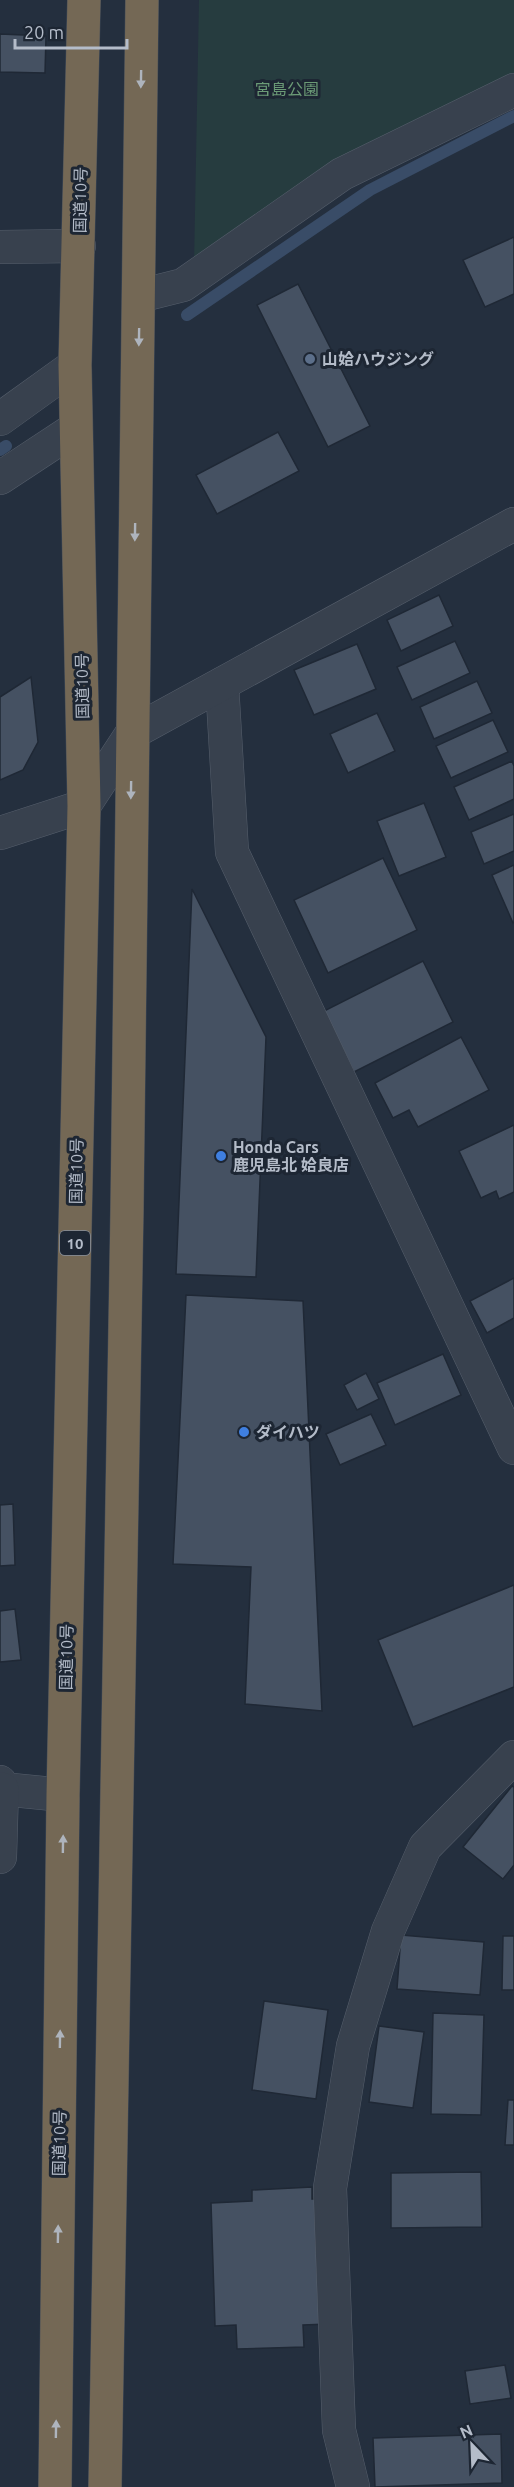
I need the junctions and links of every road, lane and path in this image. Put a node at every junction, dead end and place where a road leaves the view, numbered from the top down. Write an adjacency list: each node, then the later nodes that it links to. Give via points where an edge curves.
1 (84, 0): 4 (highway, 国道10号 / 10)
2 (142, 0): 6 (highway, one-way to 6)
3 (514, 90): 6 (street, via 342,174 183,285)
4 (79, 246): 5 (street); 7 (highway, 国道10号 / 10)
5 (0, 248)
6 (139, 296): 13 (highway, one-way to 13)
7 (75, 365): 8 (street); 9 (highway, 国道10号 / 10)
8 (0, 419)
9 (76, 428): 10 (street); 14 (highway, 国道10号 / 10)
10 (0, 478)
11 (514, 524): 12 (street)
12 (222, 684): 13 (street); 16 (street, via 232,852)
13 (132, 733): 14 (street); 22 (highway, one-way to 22)
14 (84, 806): 15 (street); 19 (highway, 国道10号 / 10)
15 (0, 833)
16 (514, 1448)
17 (514, 1757): 23 (street, via 425,1847 388,1931 352,2046 330,2188 339,2430)
18 (1, 1786): 19 (street); 20 (street)
19 (63, 1795): 21 (highway, 国道10号 / 10, one-way to 19)
20 (0, 1857)
21 (55, 2487)
22 (105, 2487)
23 (353, 2487)

